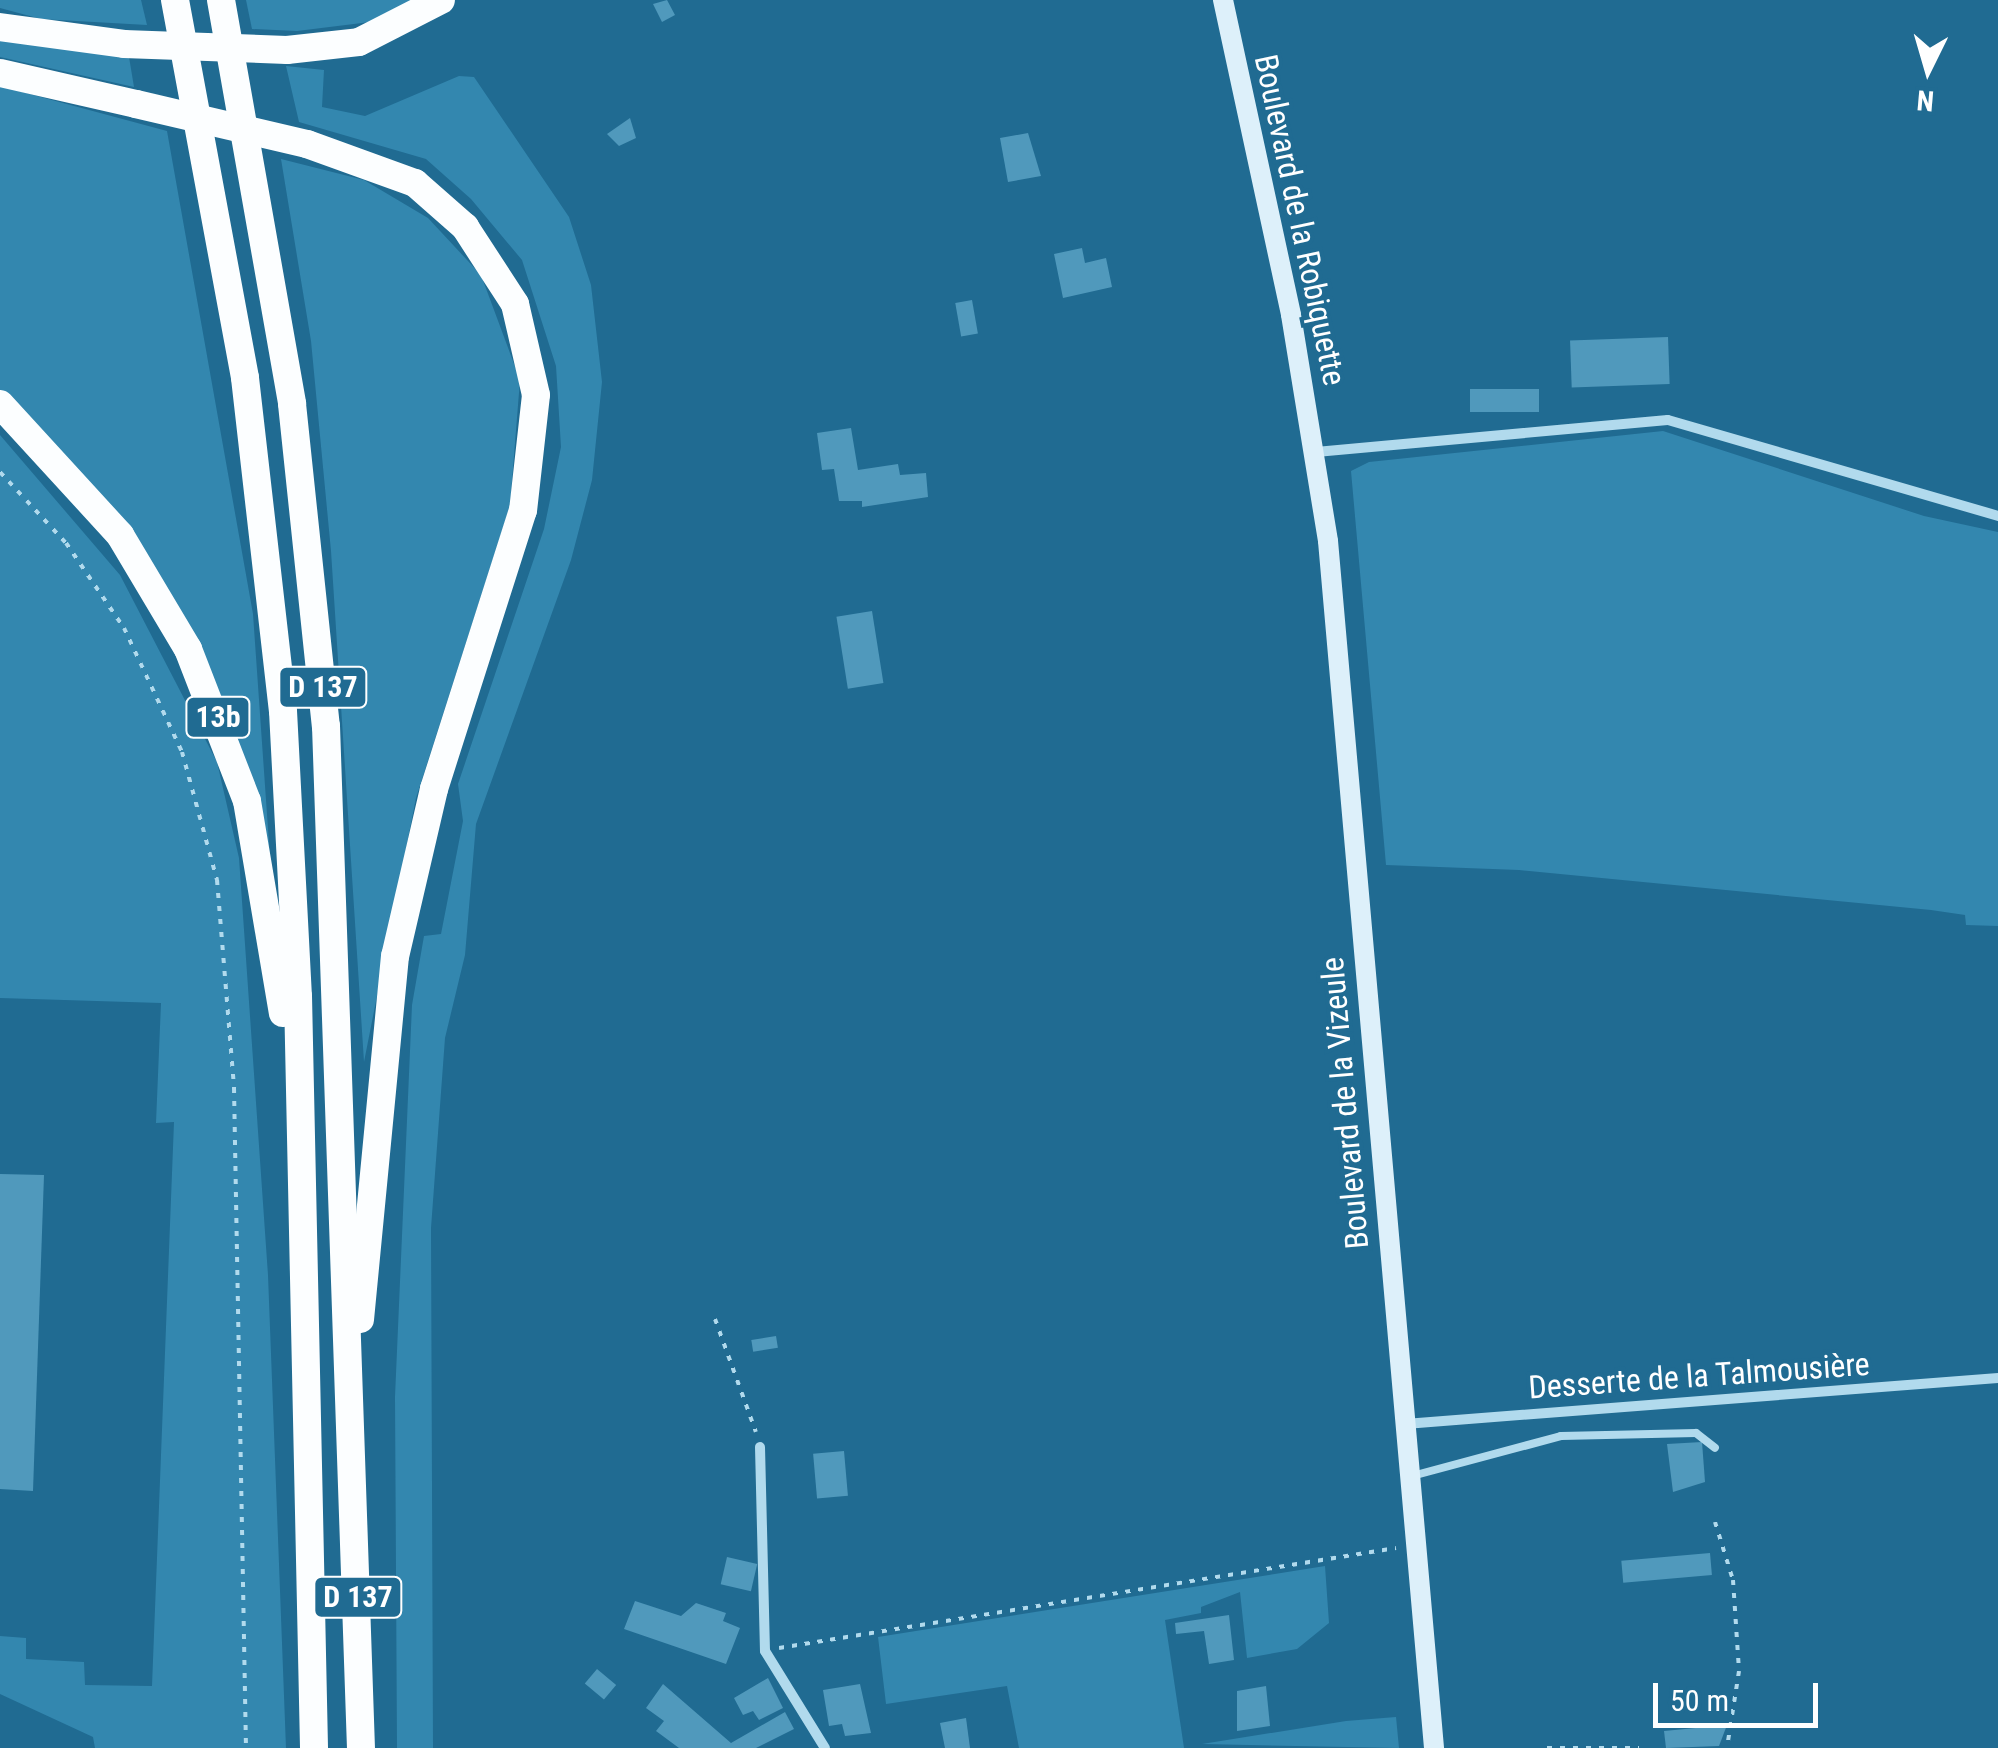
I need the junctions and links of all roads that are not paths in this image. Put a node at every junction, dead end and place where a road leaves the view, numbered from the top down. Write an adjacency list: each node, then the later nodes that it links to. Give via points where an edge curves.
1 (157, 0): 10 (highway)
2 (175, 0): 10 (highway, D 137, via 224,245)
3 (441, 0): 6 (highway, bridge, via 359,42 287,50 124,44)
4 (1223, 0): 9 (main road, Boulevard de la Robiquette)
5 (222, 7): 13 (highway, D 137, via 276,296 311,555 335,882)
6 (0, 26)
7 (0, 73): 13 (highway, bridge, via 307,144 392,172 465,227 515,304 536,394 522,510 429,806 395,956)
8 (0, 404): 12 (highway, 13b, via 120,535 211,699 262,866)
9 (1316, 452): 11 (street, via 1668,420); 15 (main road, Boulevard de la Vizeule)
10 (264, 516): 12 (highway, D 137, via 293,862)
11 (1998, 516)
12 (296, 1093): 19 (highway, D 137)
13 (354, 1360): 20 (highway, D 137)
14 (1998, 1378): 15 (street, Desserte de la Talmousière)
15 (1404, 1424): 18 (main road, Boulevard de la Vizeule)
16 (760, 1447): 21 (street, via 764,1651)
17 (1715, 1448): 18 (lane, via 1696,1433 1561,1436)
18 (1410, 1476): 22 (main road, Boulevard de la Vizeule)
19 (314, 1748)
20 (361, 1748)
21 (825, 1748)
22 (1434, 1748)

